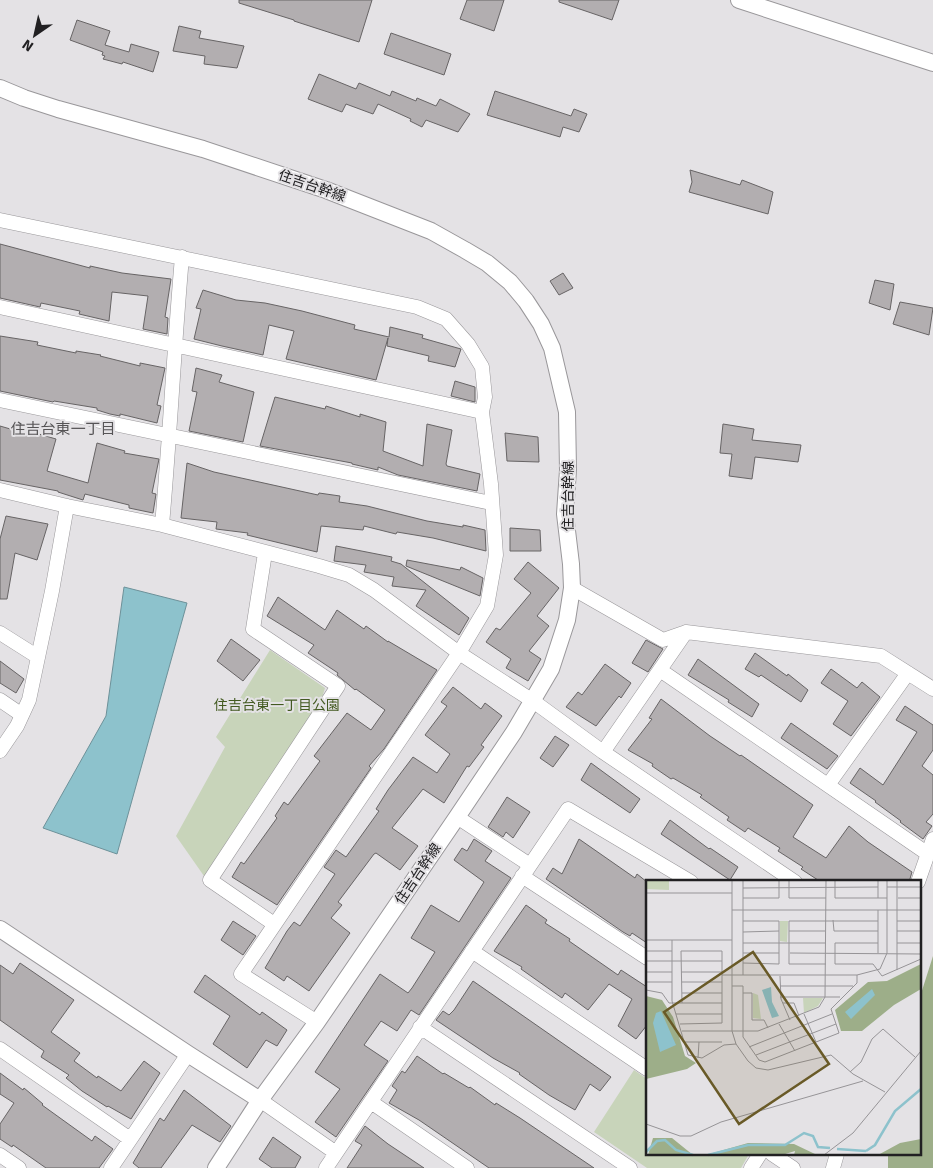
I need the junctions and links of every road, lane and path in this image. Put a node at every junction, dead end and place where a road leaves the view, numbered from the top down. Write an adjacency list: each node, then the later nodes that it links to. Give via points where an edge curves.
1 (739, 0): 2 (street)
2 (933, 63)
3 (0, 88): 16 (street, 住吉台幹線, via 58,109 203,149 379,210 431,231 487,263 510,282 541,324 552,348 567,412 565,514)
4 (0, 220): 5 (street)
5 (182, 257): 7 (street); 9 (street, via 417,307 446,319 468,344 482,367)
6 (0, 307): 7 (street)
7 (174, 344): 9 (street); 10 (street)
8 (0, 400): 10 (street)
9 (482, 412): 12 (street)
10 (170, 435): 12 (street); 14 (street)
11 (0, 490): 13 (street)
12 (491, 503): 19 (street, via 496,555 487,606)
13 (67, 506): 14 (street); 20 (street)
14 (162, 525): 15 (street)
15 (265, 553): 19 (street, via 349,575); 37 (street, via 253,629 338,686 210,880)
16 (572, 588): 17 (street, via 662,640); 25 (street, 住吉台幹線, via 567,620 551,669)
17 (686, 632): 21 (street); 22 (street, via 881,656)
18 (0, 633): 20 (street)
19 (459, 652): 25 (street); 37 (street)
20 (38, 657): 26 (street, via 29,700)
21 (660, 670): 28 (street); 29 (street)
22 (908, 673): 23 (street); 29 (street)
23 (933, 689)
24 (0, 700): 26 (street)
25 (533, 701): 28 (street); 30 (street, 住吉台幹線)
26 (22, 715): 27 (street)
27 (0, 751)
28 (603, 752): 35 (street)
29 (828, 785): 32 (street)
30 (457, 817): 33 (street); 41 (street, 住吉台幹線)
31 (933, 839): 32 (street)
32 (928, 854): 36 (street)
33 (526, 870): 34 (street, via 568,809); 39 (street); 40 (street)
34 (688, 880)
35 (792, 880)
36 (919, 880)
37 (274, 924): 41 (street, via 241,974)
38 (0, 929): 44 (street)
39 (472, 950): 42 (street); 45 (street)
40 (646, 957)
41 (317, 1022): 46 (street, 住吉台幹線)
42 (420, 1027): 47 (street); 58 (street)
43 (0, 1049): 48 (street)
44 (188, 1054): 46 (street); 48 (street)
45 (646, 1068)
46 (260, 1100): 49 (street); 55 (street, 住吉台幹線)
47 (371, 1102): 49 (street); 57 (street)
48 (130, 1139): 54 (street)
49 (336, 1153): 56 (street)
50 (0, 1155): 53 (street)
51 (759, 1156): 59 (street)
52 (775, 1156): 60 (street)
53 (19, 1168)
54 (111, 1168)
55 (216, 1168)
56 (326, 1168)
57 (467, 1168)
58 (630, 1168)
59 (751, 1168)
60 (793, 1168)

